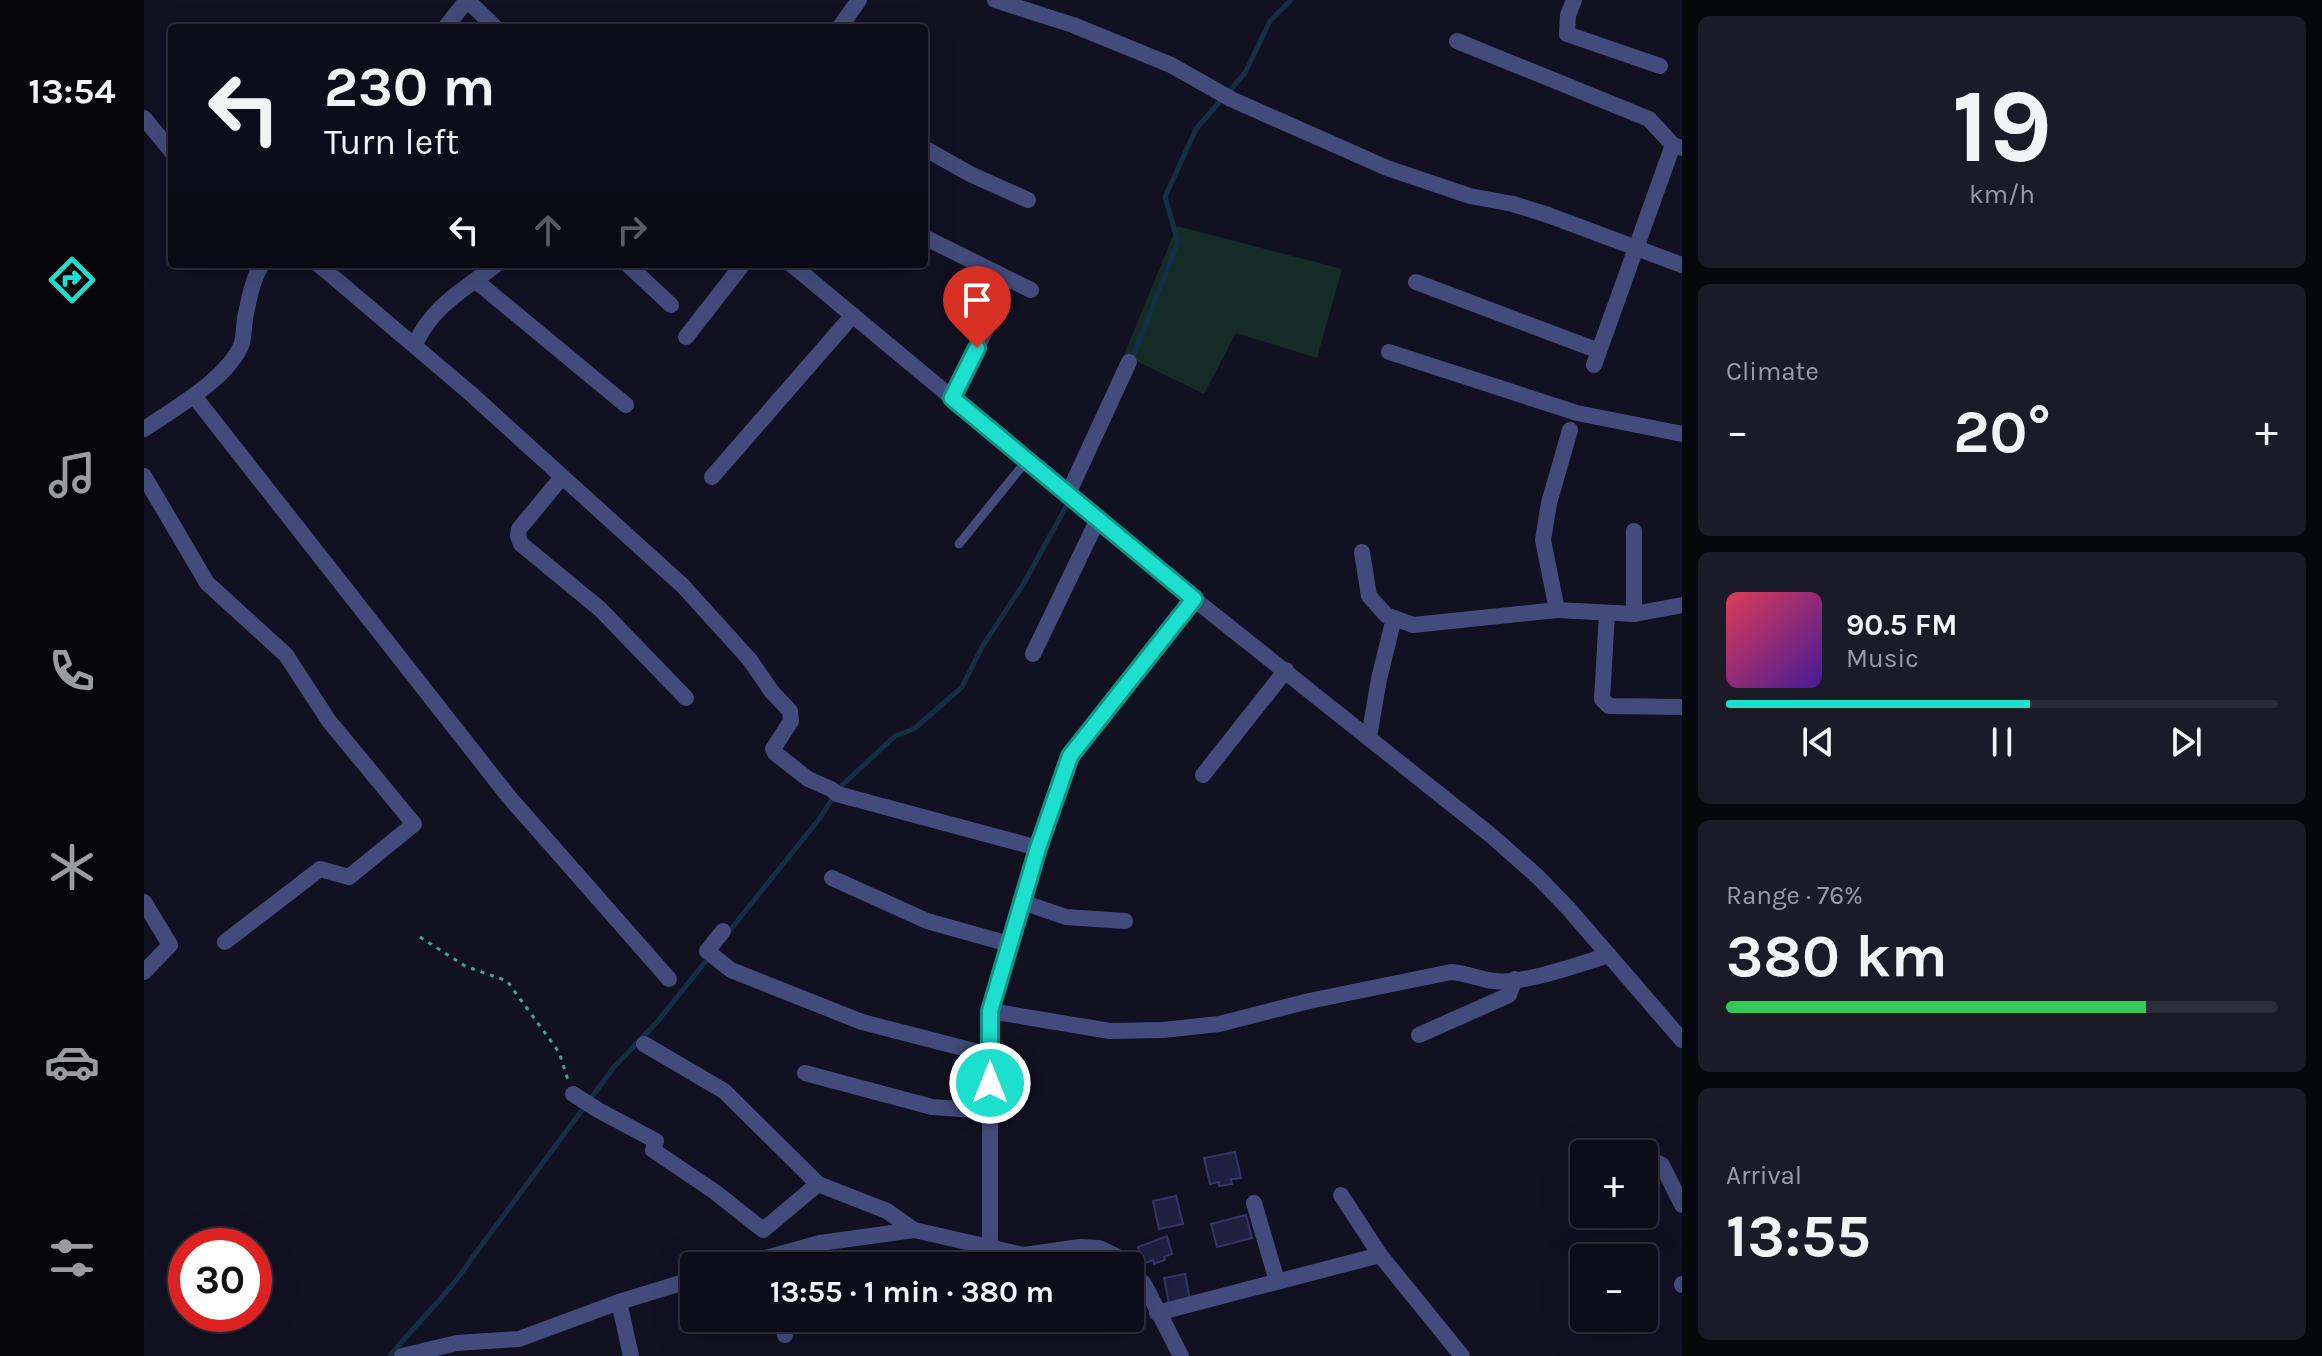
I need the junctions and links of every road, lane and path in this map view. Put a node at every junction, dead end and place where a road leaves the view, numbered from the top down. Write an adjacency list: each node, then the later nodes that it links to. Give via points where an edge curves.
1 (467, 0): 5 (street); 6 (street)
2 (859, 0): 7 (street)
3 (995, 0): 16 (street, via 1171,65 1226,96 1387,168 1548,215)
4 (1569, 2): 9 (street, via 1567,34)
5 (448, 24)
6 (492, 24)
7 (842, 24)
8 (1457, 41): 11 (street, via 1649,119)
9 (1660, 66)
10 (144, 118): 12 (street)
11 (1678, 146): 16 (street)
12 (168, 147)
13 (928, 150): 14 (street)
14 (1028, 200)
15 (928, 239): 26 (street)
16 (1636, 249): 17 (street); 25 (street, via 1596,358)
17 (1682, 265)
18 (259, 268): 34 (street, via 235,357)
19 (323, 268): 31 (street)
20 (492, 268): 24 (street)
21 (631, 268): 27 (street)
22 (740, 268): 30 (street)
23 (796, 268): 28 (street)
24 (476, 281): 31 (street, via 443,304); 36 (street)
25 (1416, 282)
26 (1031, 290)
27 (671, 305)
28 (853, 315): 35 (street); 43 (street)
29 (989, 323): 35 (street)
30 (686, 337)
31 (415, 344): 42 (street)
32 (1389, 352): 39 (street, via 1577,413)
33 (1129, 362): 44 (street)
34 (194, 396): 37 (street); 72 (street, via 509,797)
35 (952, 398): 40 (street)
36 (626, 405)
37 (144, 429)
38 (1570, 430): 51 (street, via 1543,540)
39 (1682, 434)
40 (1027, 460): 44 (street); 47 (lane)
41 (144, 476): 68 (street, via 207,583 286,655 329,721 414,824 349,877 320,869)
42 (562, 477): 57 (street, via 519,529 521,544 600,609); 61 (street, via 683,586 750,660 792,716 773,749 808,779 834,791)
43 (712, 477)
44 (1068, 494): 45 (street)
45 (1098, 519): 49 (street); 55 (street)
46 (1634, 531): 53 (street)
47 (959, 544)
48 (1362, 552): 54 (street, via 1369,596)
49 (1194, 599): 56 (street); 61 (street, via 1070,756)
50 (1682, 605): 53 (street)
51 (1557, 610): 52 (street); 54 (street, via 1413,625)
52 (1607, 613): 53 (street); 58 (street, via 1604,703)
53 (1634, 614)
54 (1394, 618): 59 (street)
55 (1033, 654)
56 (1286, 670): 59 (street); 60 (street)
57 (686, 698)
58 (1682, 707)
59 (1369, 737): 70 (street, via 1538,877)
60 (1203, 775)
61 (1038, 848): 64 (street)
62 (832, 878): 69 (street, via 927,921)
63 (144, 902): 71 (street, via 170,945)
64 (1022, 902): 65 (street, via 1066,917); 69 (street)
65 (1125, 921)
66 (723, 931): 78 (street, via 707,951 731,970 862,1022)
67 (420, 937): 80 (path, via 465,966 507,981 559,1052)
68 (225, 942)
69 (1009, 944): 74 (street)
70 (1609, 955): 73 (street); 76 (street)
71 (144, 972)
72 (669, 979)
73 (1515, 979): 74 (street, via 1495,981 1451,972 1219,1024 1163,1030 1110,1031); 75 (street, via 1509,995)
74 (990, 1011): 78 (street)
75 (1419, 1035)
76 (1682, 1040)
77 (644, 1044): 83 (street, via 724,1091)
78 (990, 1055): 81 (street)
79 (805, 1073): 81 (street, via 932,1107)
80 (582, 1101): 83 (street, via 656,1141 653,1150 763,1230)
81 (990, 1111): 88 (street)
82 (1658, 1163): 86 (street)
83 (818, 1184): 87 (street, via 887,1211)
84 (1341, 1195): 93 (street)
85 (1254, 1203): 94 (street)
86 (1682, 1205)
87 (914, 1230): 88 (street); 89 (street, via 820,1243)
88 (990, 1248): 90 (street)
89 (799, 1252)
90 (1009, 1252)
91 (1045, 1252): 92 (street, via 1080,1247)
92 (1108, 1252)
93 (1380, 1255): 94 (street); 102 (street)
94 (1277, 1281): 98 (street)
95 (680, 1283): 97 (street)
96 (1144, 1284): 98 (street)
97 (619, 1302): 99 (street, via 519,1339 457,1343); 100 (street)
98 (1157, 1313): 101 (street)
99 (402, 1356)
100 (631, 1356)
101 (1181, 1356)
102 (1462, 1356)

